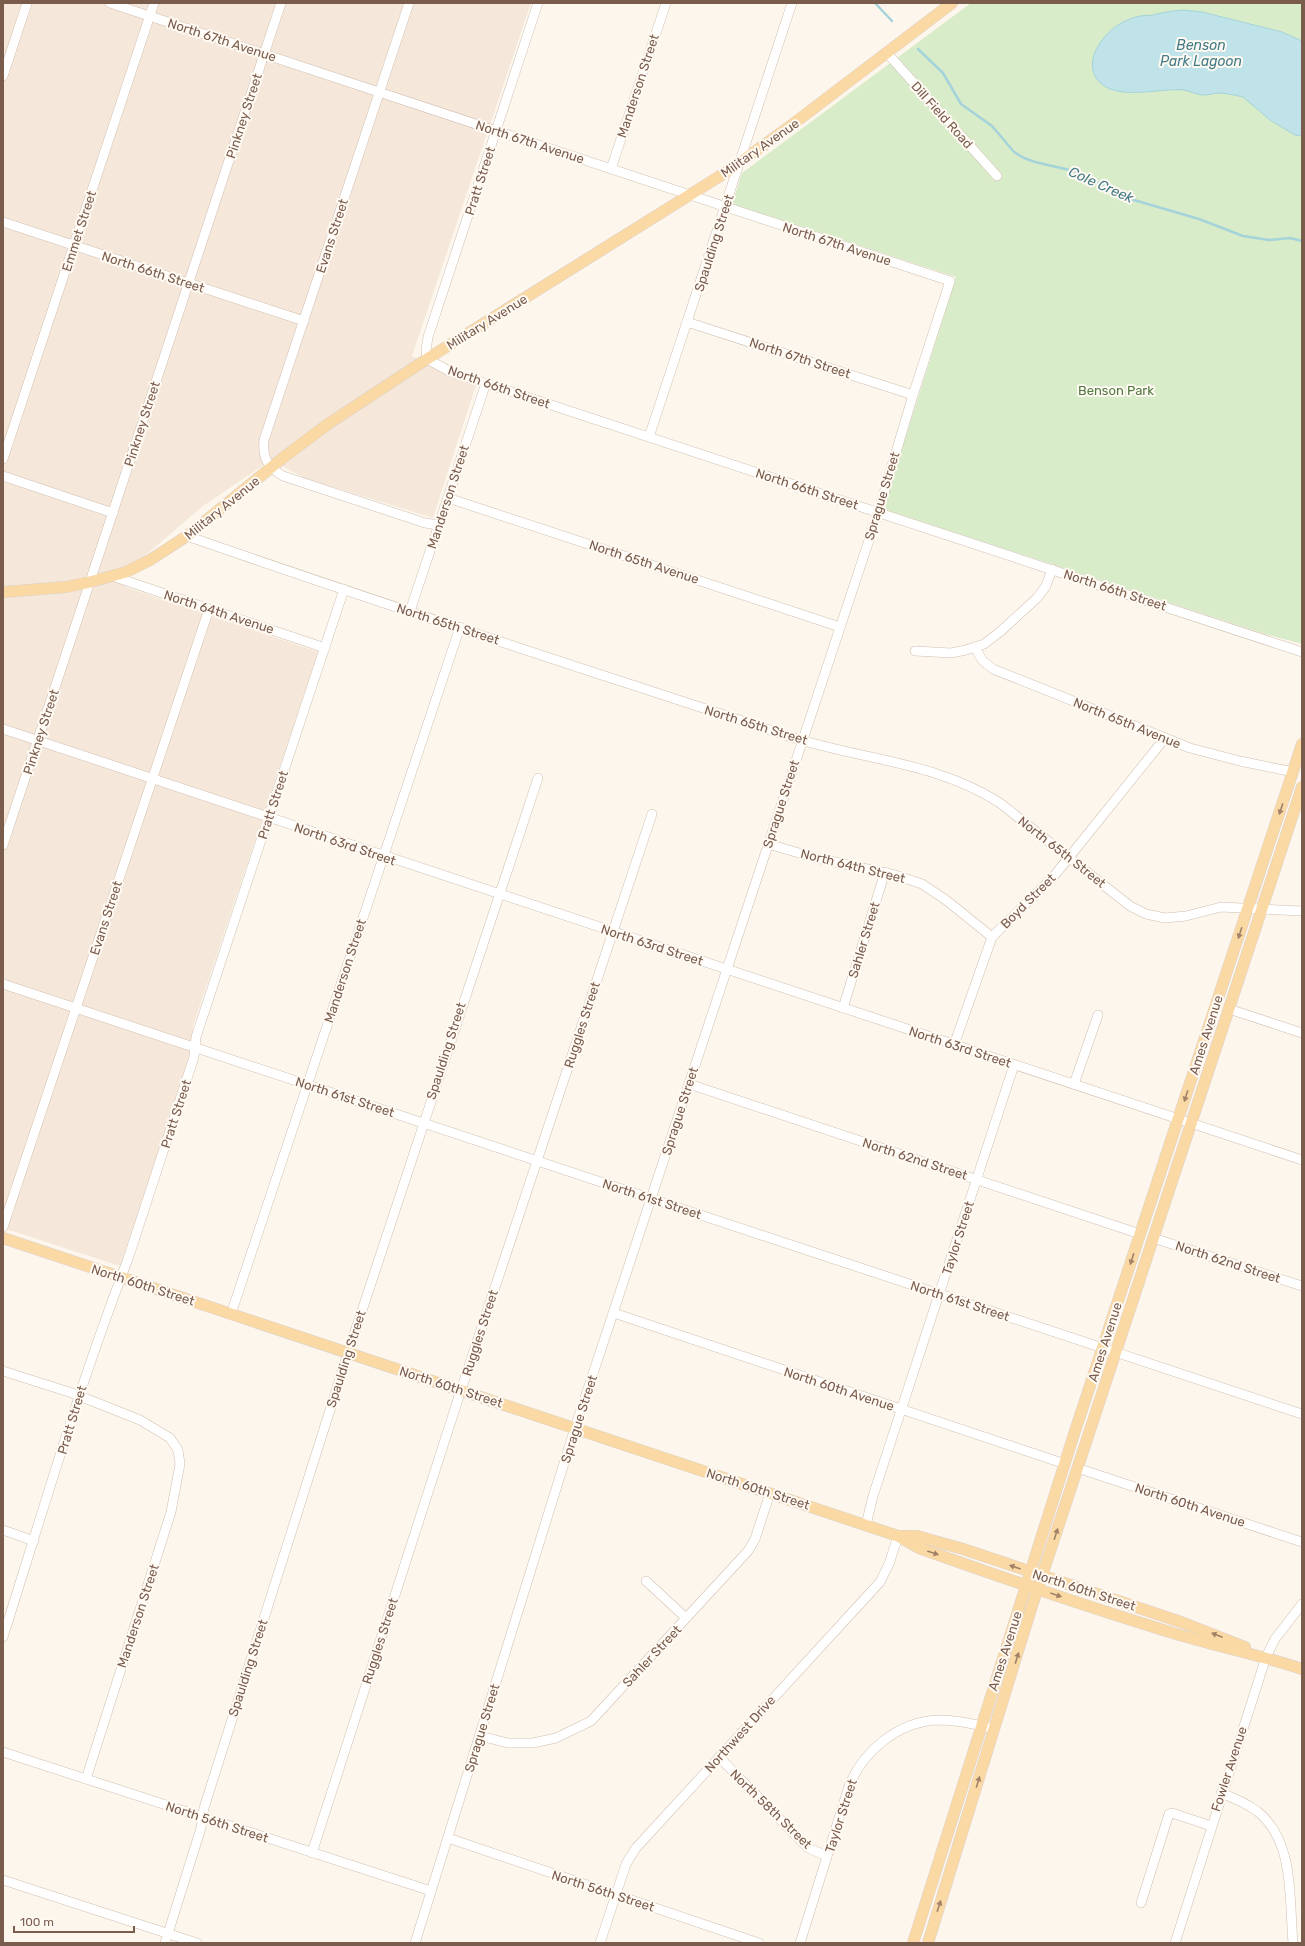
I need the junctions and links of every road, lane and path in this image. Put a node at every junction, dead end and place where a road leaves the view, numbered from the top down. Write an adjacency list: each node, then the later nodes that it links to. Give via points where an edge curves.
1 (27, 3): 13 (street)
2 (110, 3): 10 (street, North 67th Avenue)
3 (154, 3): 10 (street, Emmet Street)
4 (281, 3): 12 (street, Pinkney Street)
5 (409, 3): 14 (street, Evans Street)
6 (538, 3): 15 (street, Pratt Street)
7 (666, 3): 17 (street, Manderson Street)
8 (792, 3): 16 (street, Spaulding Street)
9 (952, 3): 11 (main road, Military Avenue)
10 (150, 16): 12 (street, North 67th Avenue); 22 (street, Emmet Street)
11 (887, 53): 16 (main road, Military Avenue); 18 (street, Dill Field Road)
12 (264, 54): 14 (street, North 67th Avenue); 24 (street, Pinkney Street)
13 (3, 76)
14 (380, 93): 15 (street, North 67th Avenue); 25 (street, Evans Street)
15 (496, 131): 17 (street, North 67th Avenue); 27 (street, Pratt Street, via 428,337)
16 (741, 161): 19 (main road, Military Avenue); 20 (street, Spaulding Street)
17 (611, 169): 19 (street, North 67th Avenue)
18 (997, 176)
19 (688, 196): 20 (street, North 67th Avenue); 27 (main road, Military Avenue)
20 (725, 207): 23 (street, North 67th Avenue); 26 (street, Spaulding Street)
21 (3, 222): 22 (street, North 66th Street)
22 (74, 245): 24 (street, North 66th Street); 31 (street, Emmet Street)
23 (950, 281): 29 (street, Sprague Street)
24 (189, 284): 25 (street, North 66th Street); 35 (street, Pinkney Street)
25 (304, 321): 32 (street, Evans Street, via 264,440 263,450)
26 (688, 322): 29 (street, North 67th Street); 30 (street, Spaulding Street)
27 (427, 359): 28 (street, North 66th Street, via 451,372); 32 (main road, Military Avenue, via 328,424)
28 (486, 383): 30 (street, North 66th Street); 34 (street, Manderson Street)
29 (913, 395): 36 (street, Sprague Street)
30 (649, 436): 36 (street, North 66th Street)
31 (3, 459)
32 (271, 468): 37 (street, via 294,481); 38 (main road, Military Avenue)
33 (3, 476): 35 (street)
34 (448, 498): 37 (street, Manderson Street); 47 (street, North 65th Avenue)
35 (113, 512): 41 (street, Pinkney Street)
36 (878, 513): 39 (street, North 66th Street); 47 (street, Sprague Street)
37 (438, 526): 45 (street, Manderson Street)
38 (187, 536): 40 (main road, Military Avenue, via 138,567); 42 (street, North 65th Street)
39 (1052, 569): 48 (street, via 1046,586 1037,598 992,638); 51 (street, North 66th Street)
40 (112, 576): 41 (main road, Military Avenue); 44 (street, North 64th Avenue)
41 (90, 582): 43 (main road, Military Avenue, via 66,587); 55 (street, Pinkney Street)
42 (344, 589): 45 (street, North 65th Street); 49 (street, Pratt Street)
43 (3, 592)
44 (209, 609): 49 (street, North 64th Avenue); 59 (street, Evans Street)
45 (410, 611): 46 (street, North 65th Street)
46 (460, 627): 54 (street, North 65th Street); 65 (street, Manderson Street)
47 (840, 627): 54 (street, Sprague Street)
48 (975, 647): 50 (street, via 951,653); 53 (street, North 65th Avenue, via 982,660 993,669)
49 (325, 648): 62 (street, Pratt Street)
50 (915, 651)
51 (1302, 652)
52 (3, 729): 55 (street, North 63rd Street)
53 (1165, 738): 57 (street, North 65th Avenue, via 1206,753); 66 (street, Boyd Street)
54 (802, 740): 63 (street, Sprague Street); 66 (street, North 65th Street, via 928,770 966,783 1000,803)
55 (38, 741): 59 (street, North 63rd Street); 64 (street, Pinkney Street)
56 (1302, 744): 57 (main road, Ames Avenue)
57 (1293, 772): 69 (main road, Ames Avenue, one-way to 69)
58 (538, 778): 68 (street, Spaulding Street)
59 (152, 779): 62 (street, North 63rd Street); 76 (street, Evans Street)
60 (1302, 787): 70 (main road, Ames Avenue)
61 (652, 814): 72 (street, Ruggles Street)
62 (269, 818): 65 (street, North 63rd Street); 82 (street, Pratt Street, via 196,1037)
63 (768, 844): 67 (street, North 64th Street, via 816,858); 74 (street, Sprague Street)
64 (3, 845)
65 (384, 857): 68 (street, North 63rd Street); 86 (street, Manderson Street)
66 (1069, 858): 69 (street, North 65th Street, via 1130,906 1146,914 1172,918 1221,907); 73 (street, Boyd Street)
67 (885, 872): 73 (street, North 64th Street, via 932,890); 77 (street, Sahler Street)
68 (498, 894): 72 (street, North 63rd Street); 88 (street, Spaulding Street)
69 (1248, 909): 70 (street, North 65th Street); 87 (main road, Ames Avenue, one-way to 87)
70 (1262, 909): 71 (street, North 65th Street); 78 (main road, Ames Avenue)
71 (1302, 912)
72 (612, 932): 74 (street, North 63rd Street); 91 (street, Ruggles Street)
73 (992, 937): 81 (street, Boyd Street)
74 (727, 970): 77 (street, North 63rd Street); 84 (street, Sprague Street)
75 (3, 984): 76 (street, North 61st Street)
76 (76, 1008): 82 (street, North 61st Street); 94 (street, Evans Street)
77 (843, 1008): 81 (street, North 63rd Street)
78 (1229, 1009): 80 (street); 89 (main road, Ames Avenue)
79 (1098, 1015): 85 (street)
80 (1302, 1033)
81 (954, 1045): 83 (street, North 63rd Street)
82 (195, 1047): 86 (street, North 61st Street); 98 (street, Pratt Street, via 194,1057 138,1229)
83 (1014, 1065): 85 (street, North 63rd Street); 92 (street, Taylor Street)
84 (690, 1084): 92 (street, North 62nd Street); 93 (street, Sprague Street)
85 (1074, 1084): 87 (street, North 63rd Street)
86 (308, 1085): 88 (street, North 61st Street); 102 (street, Manderson Street)
87 (1178, 1119): 89 (street, North 63rd Street); 95 (main road, Ames Avenue)
88 (423, 1123): 91 (street, North 61st Street); 104 (street, Spaulding Street)
89 (1192, 1124): 90 (street, North 63rd Street); 97 (main road, Ames Avenue)
90 (1302, 1160)
91 (537, 1161): 93 (street, North 61st Street); 107 (street, Ruggles Street)
92 (977, 1180): 95 (street, North 62nd Street); 100 (street, Taylor Street)
93 (652, 1199): 100 (street, North 61st Street); 101 (street, Sprague Street)
94 (3, 1227)
95 (1140, 1234): 103 (main road, Ames Avenue, one-way to 103)
96 (3, 1238): 98 (main road, North 60th Street)
97 (1153, 1238): 99 (street, North 62nd Street); 105 (main road, Ames Avenue)
98 (120, 1277): 102 (main road, North 60th Street); 108 (street, Pratt Street)
99 (1302, 1286)
100 (939, 1294): 103 (street, North 61st Street); 109 (street, Taylor Street)
101 (614, 1313): 109 (street, North 60th Avenue); 111 (street, Sprague Street)
102 (231, 1314): 104 (main road, North 60th Street)
103 (1103, 1349): 105 (street, North 61st Street); 112 (main road, Ames Avenue)
104 (348, 1353): 107 (main road, North 60th Street); 137 (street, Spaulding Street)
105 (1115, 1353): 110 (street, North 61st Street); 113 (main road, Ames Avenue)
106 (3, 1371): 108 (street)
107 (461, 1390): 111 (main road, North 60th Street); 140 (street, Ruggles Street)
108 (80, 1397): 118 (street, Pratt Street); 135 (street, Manderson Street, via 140,1420 170,1438 178,1450 180,1464 171,1512)
109 (902, 1409): 112 (street, North 60th Avenue); 115 (street, Taylor Street)
110 (1302, 1414)
111 (576, 1428): 114 (main road, North 60th Street); 132 (street, Sprague Street)
112 (1065, 1464): 120 (main road, Ames Avenue)
113 (1078, 1468): 119 (street, North 60th Avenue); 121 (main road, Ames Avenue, one-way to 113)
114 (770, 1493): 115 (main road, North 60th Street); 126 (street, Sahler Street, via 753,1545)
115 (866, 1525): 117 (main road, North 60th Street)
116 (3, 1530): 118 (street)
117 (898, 1536): 120 (main road, North 60th Street, one-way to 117, via 932,1540 917,1536); 123 (main road, North 60th Street, one-way to 123, via 919,1548); 134 (street, Northwest Drive, via 880,1582)
118 (34, 1541): 127 (street, Pratt Street)
119 (1302, 1542)
120 (1030, 1572): 121 (main road, North 60th Street); 123 (main road, Ames Avenue)
121 (1042, 1576): 124 (main road, Ames Avenue); 128 (main road, North 60th Street, one-way to 121, via 1220,1636)
122 (646, 1581): 126 (street)
123 (1026, 1585): 124 (main road, North 60th Street); 130 (main road, Ames Avenue)
124 (1038, 1588): 128 (main road, North 60th Street, one-way to 128, via 1174,1633); 131 (main road, Ames Avenue, one-way to 124)
125 (1302, 1604): 128 (street, Fowler Avenue, via 1275,1639)
126 (686, 1618): 132 (street, Sahler Street, via 600,1712 581,1727 556,1738 533,1743 508,1743)
127 (3, 1637)
128 (1266, 1657): 129 (main road, North 60th Street); 136 (street, Fowler Avenue)
129 (1302, 1669)
130 (981, 1726): 131 (street, Taylor Street); 141 (street, Taylor Street, via 936,1720 920,1723 893,1734 872,1750 853,1776); 153 (main road, Ames Avenue)
131 (994, 1730): 154 (main road, Ames Avenue, one-way to 131)
132 (480, 1736): 139 (street, Sprague Street)
133 (3, 1752): 135 (street, North 56th Street)
134 (719, 1758): 141 (street, North 58th Street, via 808,1848); 144 (street, Northwest Drive, via 633,1852 626,1864)
135 (86, 1780): 137 (street, North 56th Street)
136 (1221, 1793): 138 (street, Fowler Avenue); 156 (street, via 1257,1811 1269,1823 1280,1841 1286,1863)
137 (202, 1818): 140 (street, North 56th Street); 146 (street, Spaulding Street)
138 (1211, 1826): 145 (street, via 1169,1814); 155 (street, Fowler Avenue)
139 (448, 1838): 143 (street, Sprague Street); 144 (street, North 56th Street)
140 (312, 1853): 143 (street, North 56th Street)
141 (827, 1856): 152 (street, Taylor Street)
142 (3, 1880): 146 (street)
143 (431, 1891): 149 (street, Sprague Street)
144 (616, 1895): 150 (street, Northwest Drive); 151 (street, North 56th Street)
145 (1141, 1903)
146 (168, 1934): 147 (street, Spaulding Street); 148 (street)
147 (165, 1943)
148 (197, 1943)
149 (415, 1943)
150 (600, 1943)
151 (759, 1943)
152 (800, 1943)
153 (913, 1943)
154 (928, 1943)
155 (1175, 1943)
156 (1293, 1943)

